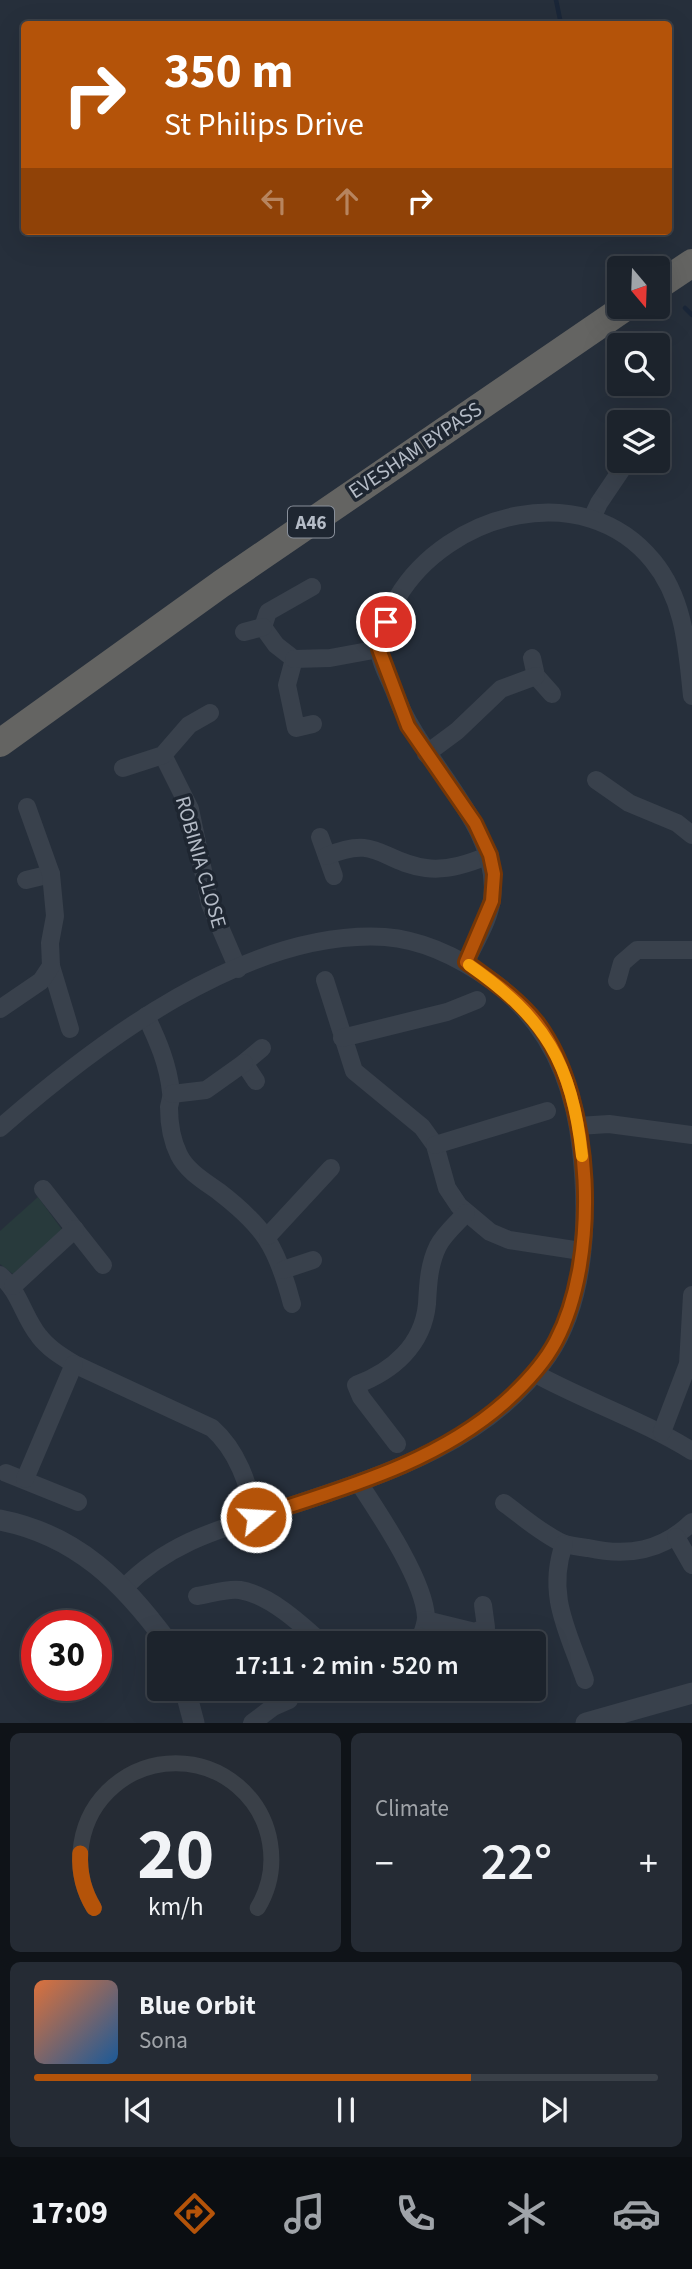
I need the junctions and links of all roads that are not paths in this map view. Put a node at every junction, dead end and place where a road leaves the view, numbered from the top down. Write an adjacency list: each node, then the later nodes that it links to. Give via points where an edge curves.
1 (692, 263): 2 (highway)
2 (670, 278)
3 (608, 319): 18 (highway, EVESHAM BYPASS / A46, via 221,584)
4 (619, 473): 5 (street)
5 (592, 518): 9 (street, via 528,513 454,539 405,585 386,622); 13 (street, via 639,546 664,577 685,630)
6 (312, 587): 7 (street, via 268,612)
7 (263, 627): 8 (street); 11 (street)
8 (244, 632)
9 (379, 649): 11 (street); 19 (street, via 408,726)
10 (532, 658): 12 (street)
11 (294, 659): 17 (street, via 287,685 296,728)
12 (536, 676): 14 (street); 19 (street, via 501,689)
13 (692, 689): 15 (street)
14 (552, 694)
15 (692, 696)
16 (210, 713): 20 (street, via 189,725)
17 (313, 724)
18 (0, 743)
19 (426, 754): 26 (street, via 475,823)
20 (163, 755): 21 (street); 34 (street, ROBINIA CLOSE, via 190,809 210,904)
21 (123, 768)
22 (596, 780): 24 (street, via 629,803 677,823)
23 (27, 807): 28 (street)
24 (692, 835)
25 (320, 836): 27 (street)
26 (490, 855): 27 (street, via 442,869 423,868 371,847 357,846); 32 (street, via 492,901)
27 (327, 856): 29 (street)
28 (51, 874): 30 (street); 33 (street, via 55,916)
29 (334, 876)
30 (26, 880)
31 (692, 950): 36 (street, via 637,950 622,963)
32 (466, 962): 34 (street, via 428,946 387,937 342,938 310,943); 47 (street, via 512,996 539,1026 568,1081)
33 (51, 966): 38 (street, via 41,981); 40 (street)
34 (238, 969): 39 (street)
35 (325, 980): 41 (street)
36 (617, 981)
37 (477, 1000): 41 (street)
38 (0, 1009)
39 (146, 1016): 45 (street, via 164,1054); 48 (street, via 95,1049)
40 (71, 1029)
41 (342, 1038): 50 (street, via 354,1071 408,1113)
42 (262, 1048): 43 (street)
43 (244, 1063): 44 (street); 45 (street, via 206,1090)
44 (256, 1081)
45 (172, 1094): 55 (street, via 172,1130 180,1157)
46 (547, 1111): 50 (street)
47 (579, 1126): 49 (street, via 609,1124); 56 (street, via 584,1179)
48 (0, 1128)
49 (692, 1135)
50 (435, 1144): 53 (street, via 447,1188)
51 (331, 1168): 55 (street)
52 (43, 1189): 54 (street)
53 (466, 1213): 56 (street, via 509,1240); 66 (street, via 439,1244 416,1339 385,1371 356,1385 360,1397)
54 (75, 1229): 58 (street); 60 (street)
55 (268, 1236): 59 (street)
56 (582, 1251): 64 (street, via 569,1311 548,1356)
57 (313, 1260): 59 (street)
58 (103, 1265)
59 (283, 1270): 62 (street)
60 (6, 1280): 63 (street, via 38,1335)
61 (692, 1295): 65 (street, via 688,1364)
62 (292, 1304)
63 (74, 1364): 69 (street); 73 (street, via 223,1437 240,1466)
64 (534, 1373): 65 (street); 70 (street, via 505,1402 431,1453)
65 (662, 1432): 67 (street)
66 (397, 1444)
67 (692, 1451)
68 (6, 1473): 69 (street)
69 (25, 1479): 71 (street)
70 (359, 1483): 73 (street); 82 (street, via 402,1554 423,1599)
71 (78, 1502)
72 (504, 1503): 77 (street)
73 (256, 1517): 79 (street, via 178,1545 147,1565)
74 (0, 1520): 79 (street, via 54,1537)
75 (692, 1522): 76 (street)
76 (676, 1537): 77 (street, via 620,1554); 78 (street)
77 (564, 1544): 86 (street, via 555,1591)
78 (692, 1565)
79 (125, 1587): 83 (street)
80 (197, 1596): 84 (street, via 239,1590 253,1594)
81 (483, 1605): 82 (street, via 486,1627 475,1632)
82 (426, 1620): 85 (street)
83 (159, 1631)
84 (304, 1631)
85 (423, 1631)
86 (585, 1679)
87 (692, 1693): 92 (street)
88 (188, 1701): 90 (street)
89 (286, 1701): 91 (street)
90 (194, 1723)
91 (252, 1723)
92 (586, 1723)

